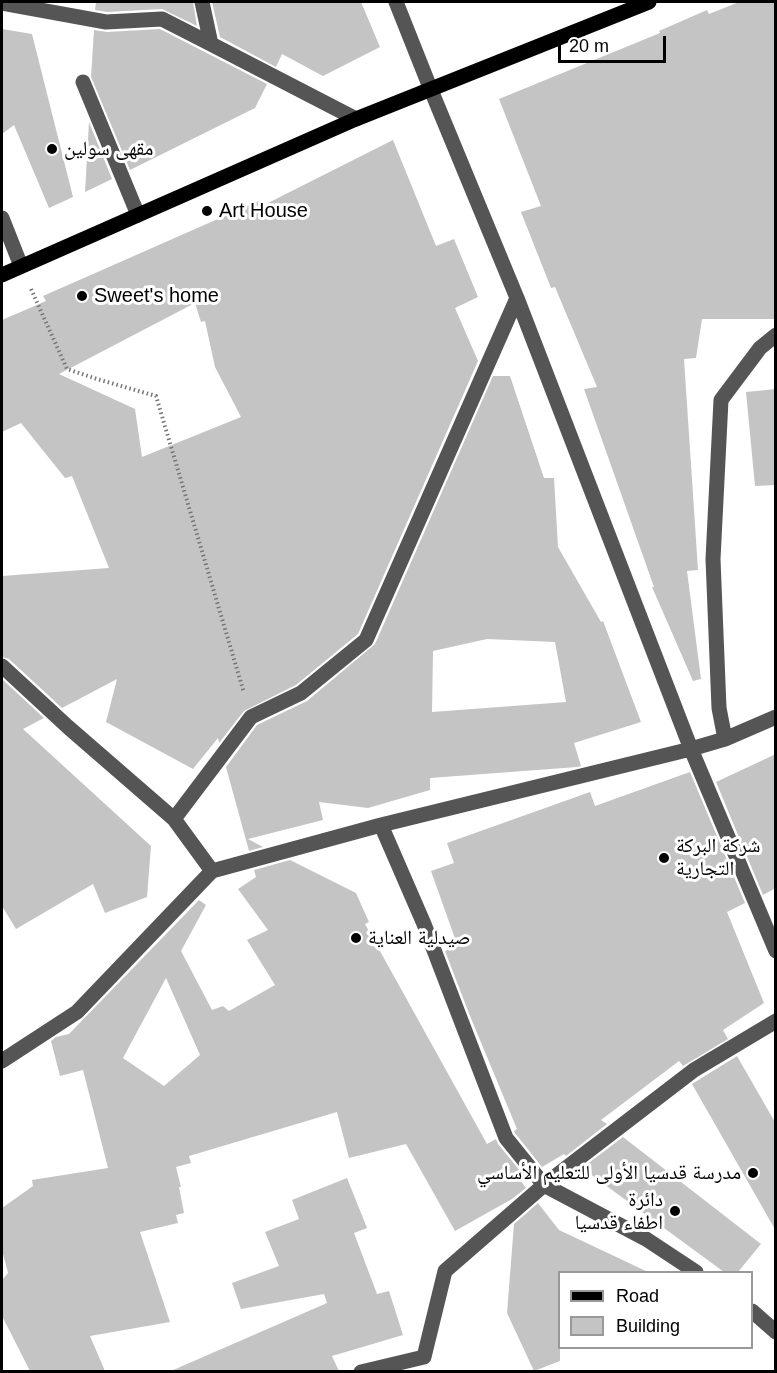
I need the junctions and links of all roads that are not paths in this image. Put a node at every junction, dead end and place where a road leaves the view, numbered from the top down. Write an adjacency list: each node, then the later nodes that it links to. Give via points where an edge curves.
1 (202, 2): 6 (street)
2 (396, 2): 8 (street)
3 (649, 2): 8 (main road)
4 (2, 3): 5 (street)
5 (70, 9): 6 (street, via 106,22 162,19)
6 (211, 44): 9 (street)
7 (83, 82): 10 (street)
8 (431, 90): 9 (main road); 14 (street)
9 (356, 119): 10 (main road)
10 (138, 215): 12 (main road)
11 (2, 218): 12 (street)
12 (21, 266): 13 (main road)
13 (2, 275)
14 (517, 298): 19 (street); 20 (street, via 366,640 300,693 251,717)
15 (776, 335): 18 (street, via 760,348 721,400 713,559 719,708)
16 (2, 666): 20 (street)
17 (776, 717): 18 (street)
18 (725, 739): 19 (street)
19 (691, 749): 21 (street); 23 (street)
20 (174, 819): 22 (street)
21 (381, 825): 22 (street); 26 (street, via 424,924 506,1138)
22 (212, 871): 25 (street, via 77,1012)
23 (776, 951)
24 (776, 1021): 26 (street, via 694,1070)
25 (2, 1061)
26 (544, 1185): 27 (street, via 646,1239); 30 (street, via 444,1271 424,1357)
27 (694, 1271)
28 (753, 1312): 29 (street)
29 (776, 1332)
30 (362, 1371)

